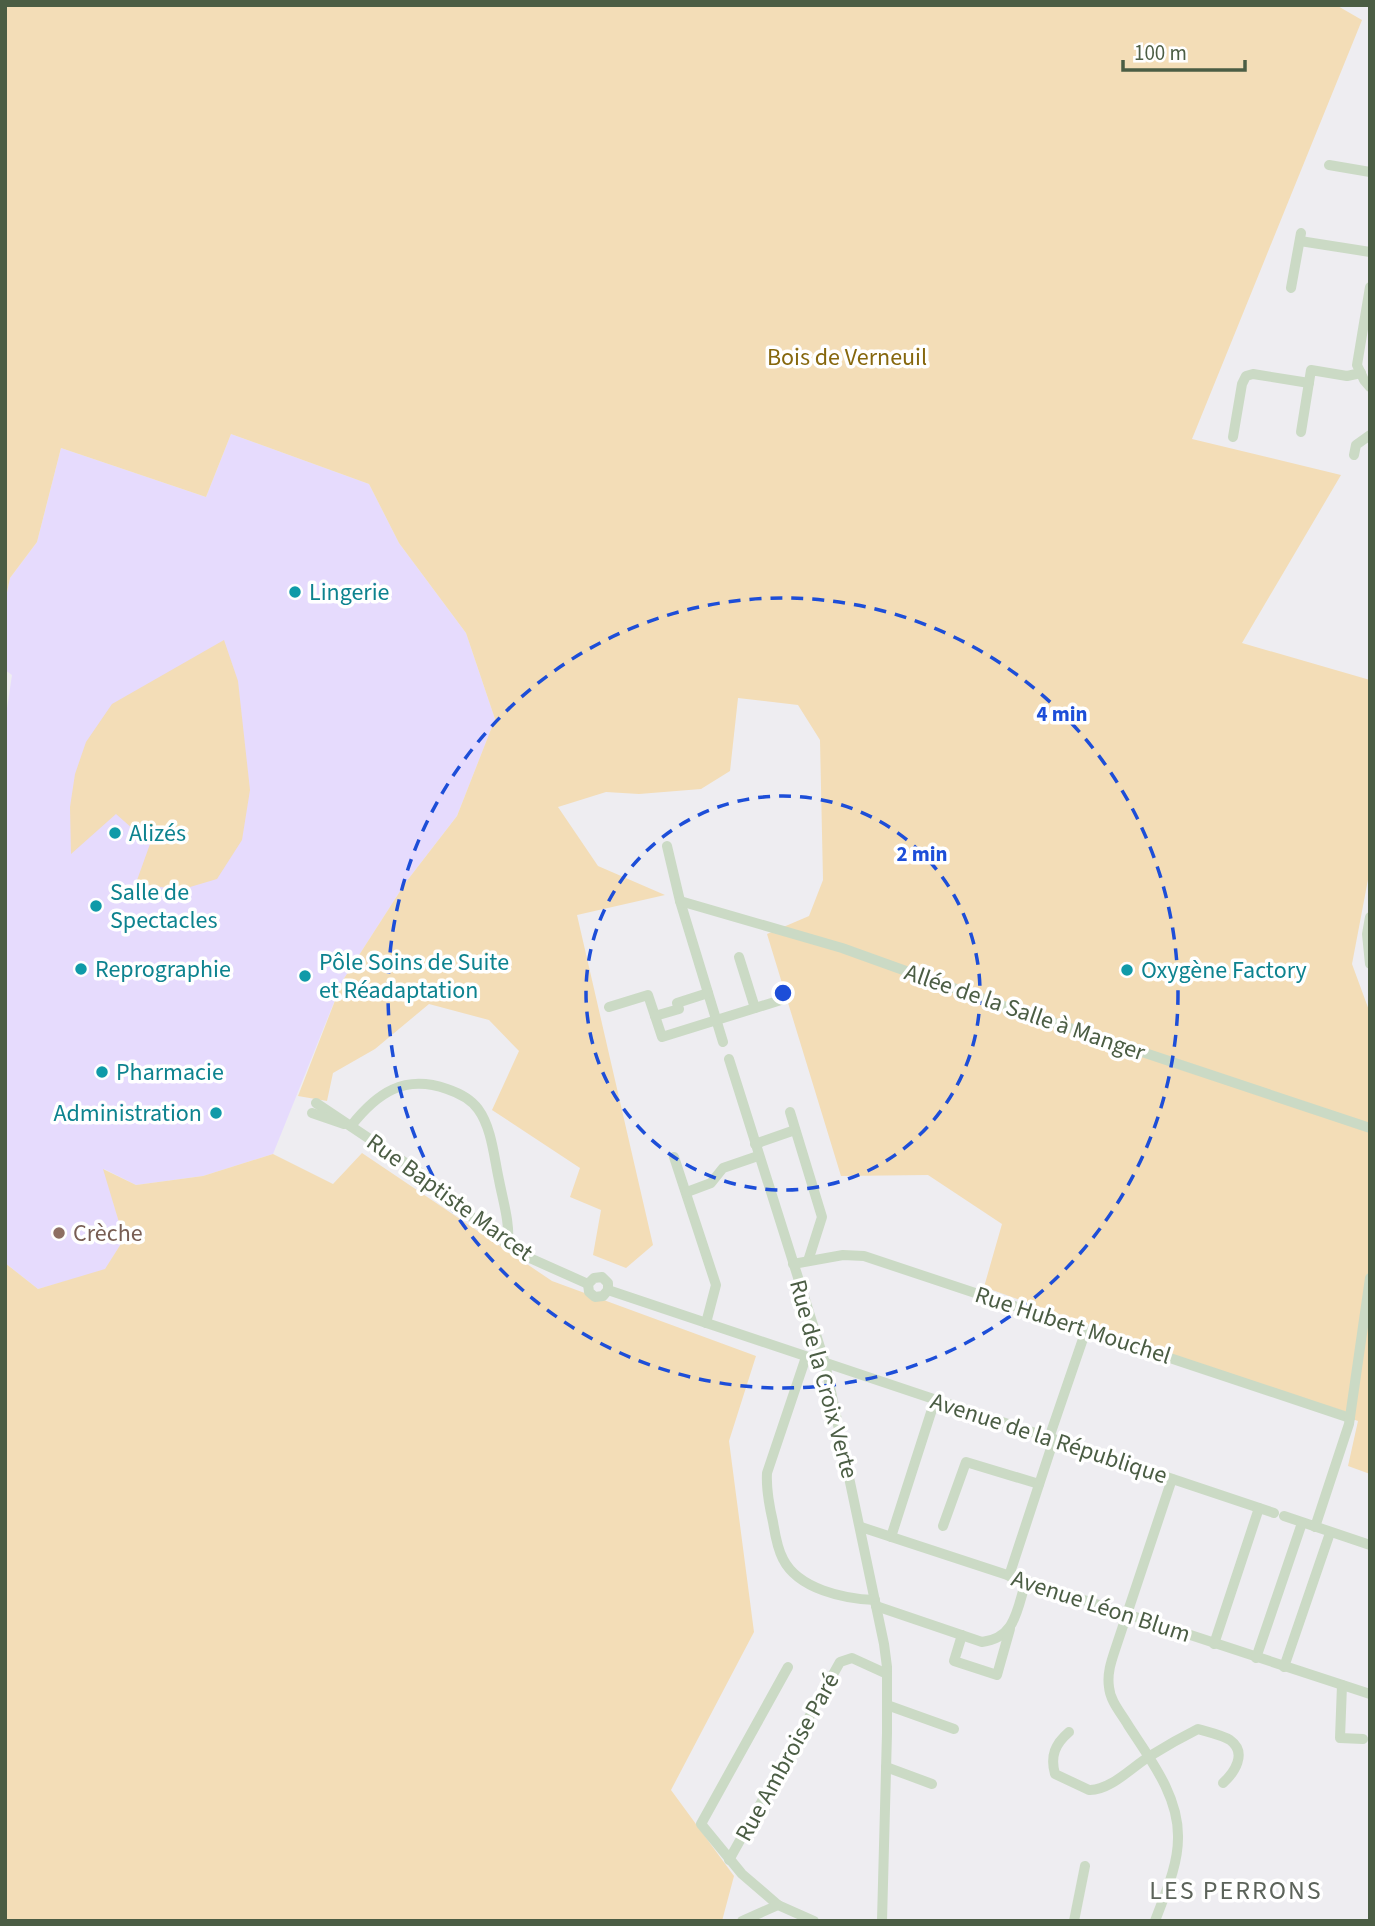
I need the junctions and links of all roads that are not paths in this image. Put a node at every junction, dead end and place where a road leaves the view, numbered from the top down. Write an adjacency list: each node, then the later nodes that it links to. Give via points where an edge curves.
1 (1329, 165): 2 (street)
2 (1370, 172)
3 (1370, 252): 5 (street, via 1300,237)
4 (1370, 287): 6 (street)
5 (1291, 288)
6 (1367, 315): 7 (street, via 1357,365)
7 (1361, 373): 8 (street, via 1347,376 1311,370); 9 (street)
8 (1309, 383): 10 (street); 12 (street, via 1246,376)
9 (1370, 387)
10 (1301, 432)
11 (1370, 435): 13 (street, via 1356,445)
12 (1233, 437)
13 (1354, 455)
14 (667, 846): 15 (street)
15 (680, 901): 19 (street); 30 (street, Allée de la Salle à Manger, via 842,948)
16 (1370, 917): 18 (street)
17 (739, 957): 22 (street)
18 (1370, 964)
19 (708, 993): 23 (street); 24 (street)
20 (781, 1000): 22 (street)
21 (609, 1007): 23 (street, via 648,995)
22 (755, 1008): 24 (street)
23 (655, 1016): 24 (street, via 662,1037)
24 (717, 1021): 25 (street)
25 (723, 1042)
26 (729, 1059): 32 (street, Rue de la Croix Verte)
27 (314, 1108): 29 (street, Rue Baptiste Marcet)
28 (790, 1112): 31 (street)
29 (351, 1126): 36 (street, Rue Baptiste Marcet, via 425,1176); 36 (street, via 369,1103 402,1086 428,1084 466,1097 487,1125)
30 (1370, 1128)
31 (795, 1130): 32 (street); 37 (street, via 822,1217)
32 (755, 1144): 33 (street, Rue de la Croix Verte)
33 (758, 1156): 35 (street, via 723,1168 711,1184); 38 (street, Rue de la Croix Verte)
34 (674, 1157): 35 (street)
35 (687, 1192): 40 (street, via 716,1285)
36 (508, 1244): 40 (street, Rue Baptiste Marcet, via 589,1284 602,1277 608,1290)
37 (808, 1261): 38 (street, Rue Hubert Mouchel); 41 (street, Rue Hubert Mouchel, via 864,1256)
38 (793, 1264): 43 (street, Rue de la Croix Verte)
39 (1370, 1278): 45 (street)
40 (706, 1323): 42 (street, Rue Baptiste Marcet)
41 (1086, 1330): 45 (street, Rue Hubert Mouchel); 46 (street)
42 (806, 1357): 43 (street, Rue Baptiste Marcet); 59 (street, via 767,1473 766,1491 779,1549 793,1573 807,1583)
43 (825, 1363): 44 (street, Avenue de la République); 52 (street, Rue de la Croix Verte)
44 (935, 1400): 46 (street, Avenue de la République); 55 (street)
45 (1350, 1418): 53 (street)
46 (1051, 1438): 47 (street, Avenue de la République); 48 (street)
47 (1172, 1479): 49 (street, Avenue de la République); 60 (street)
48 (1039, 1484): 51 (street, via 966,1462); 57 (street)
49 (1259, 1508): 50 (street, Avenue de la République); 63 (street)
50 (1302, 1523): 53 (street, Avenue de la République); 64 (street)
51 (943, 1526)
52 (861, 1527): 55 (street, Avenue Léon Blum); 59 (street, Rue de la Croix Verte)
53 (1315, 1527): 54 (street, Avenue de la République)
54 (1330, 1532): 56 (street, Avenue de la République); 66 (street)
55 (891, 1537): 57 (street, Avenue Léon Blum)
56 (1370, 1545)
57 (1009, 1576): 58 (street, Avenue Léon Blum)
58 (1026, 1581): 60 (street, Avenue Léon Blum); 61 (street)
59 (875, 1603): 62 (street); 67 (street, Rue de la Croix Verte)
60 (1127, 1615): 63 (street, Avenue Léon Blum); 74 (street, via 1110,1667 1109,1690)
61 (1010, 1629): 62 (street, via 982,1642); 62 (street, via 997,1675 954,1661)
62 (962, 1635)
63 (1214, 1644): 64 (street, Avenue Léon Blum)
64 (1256, 1658): 66 (street, Avenue Léon Blum)
65 (788, 1667): 78 (street, via 701,1824)
66 (1284, 1667): 68 (street, Avenue Léon Blum)
67 (887, 1674): 70 (street, Rue de la Croix Verte); 78 (street, Rue Ambroise Paré, via 852,1658 840,1662)
68 (1342, 1685): 69 (street, Avenue Léon Blum); 73 (street, via 1340,1738)
69 (1370, 1694)
70 (887, 1705): 71 (street); 75 (street, Rue de la Croix Verte)
71 (954, 1729)
72 (1069, 1732): 74 (street, via 1058,1742 1051,1762 1055,1774 1088,1790 1110,1783)
73 (1363, 1739)
74 (1148, 1757): 76 (street, via 1198,1729 1230,1740 1239,1759 1235,1772); 85 (street, via 1166,1787 1178,1836 1173,1872)
75 (886, 1767): 77 (street); 83 (street, Rue de la Croix Verte)
76 (1223, 1783)
77 (933, 1784)
78 (729, 1860): 80 (street)
79 (1085, 1866): 84 (street)
80 (778, 1905): 81 (street); 82 (street)
81 (742, 1921)
82 (814, 1921)
83 (882, 1921)
84 (1074, 1921)
85 (1155, 1921)

